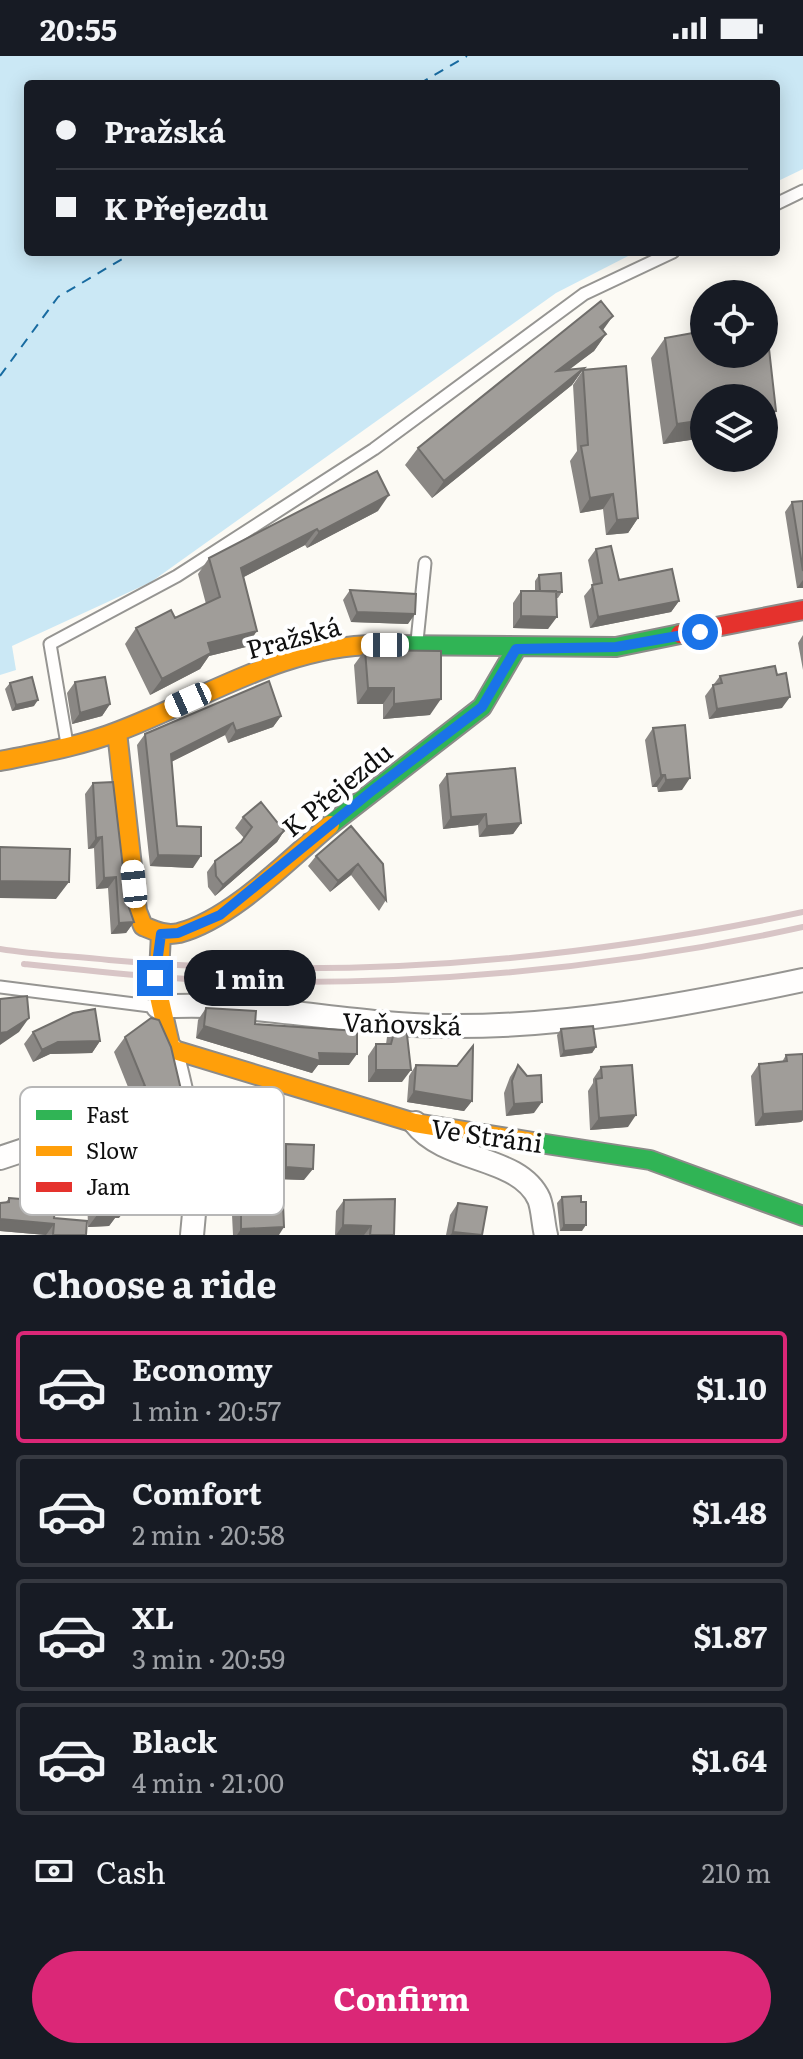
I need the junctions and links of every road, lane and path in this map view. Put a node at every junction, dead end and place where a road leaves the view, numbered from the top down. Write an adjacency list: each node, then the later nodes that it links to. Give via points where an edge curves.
1 (803, 191): 2 (lane)
2 (780, 202)
3 (665, 256): 9 (lane, via 584,294 374,449 177,576 50,644)
4 (425, 563): 6 (lane)
5 (803, 610): 7 (street, Pražská, via 616,647)
6 (417, 645): 7 (street, Pražská); 8 (street, Pražská, via 328,648 249,673)
7 (516, 649): 11 (street, K Přejezdu, via 482,707 220,915 178,933)
8 (117, 732): 9 (street, Pražská); 11 (street, via 137,911 143,926)
9 (68, 744): 10 (street, Pražská)
10 (0, 761)
11 (161, 934): 14 (street, via 155,978)
12 (803, 980): 14 (street, Vaňovská, via 538,1023 443,1026 192,1005)
13 (0, 987): 14 (lane, Vaňovská)
14 (158, 1007): 15 (street)
15 (171, 1049): 16 (street); 17 (street, Ve Stráni)
16 (179, 1087)
17 (415, 1123): 21 (street, Ve Stráni, via 650,1160); 23 (street, via 428,1140 513,1172 539,1199)
18 (20, 1151): 19 (street)
19 (0, 1158)
20 (194, 1215): 22 (street)
21 (803, 1216)
22 (192, 1235)
23 (546, 1235)

